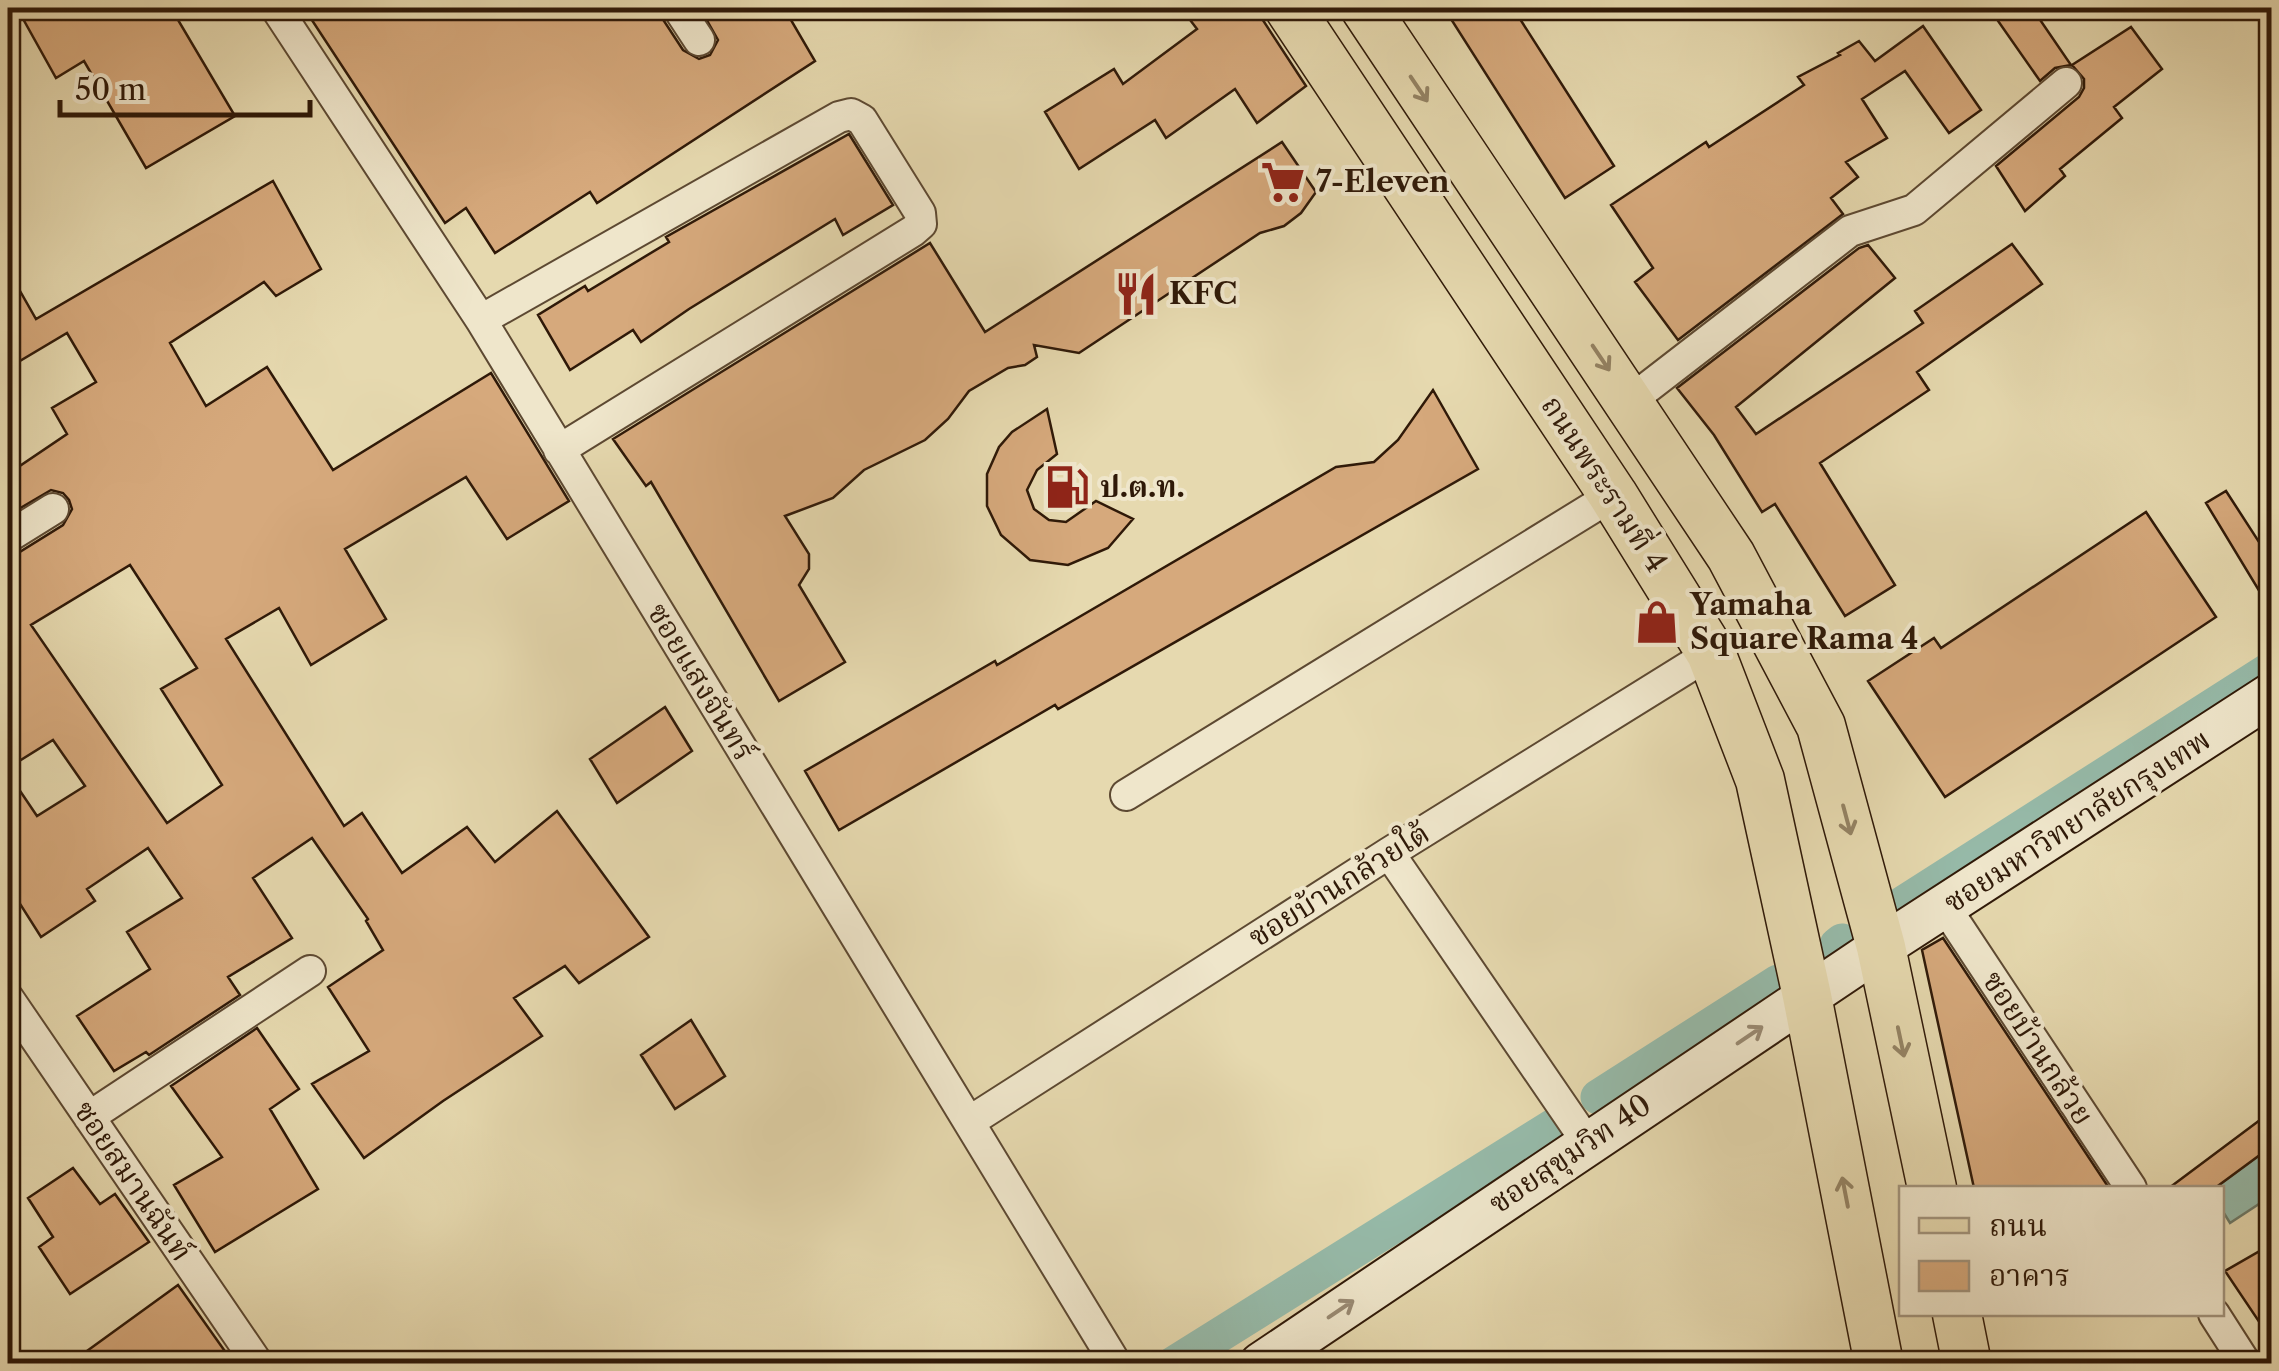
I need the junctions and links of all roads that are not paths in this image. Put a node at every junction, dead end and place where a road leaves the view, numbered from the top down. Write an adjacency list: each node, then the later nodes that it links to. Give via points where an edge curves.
1 (276, 8): 7 (street, ซอยแสงจันทร์)
2 (678, 8): 5 (street)
3 (1289, 8): 10 (main road, ถนนพระรามที่ 4)
4 (1365, 8): 8 (main road, one-way to 8)
5 (699, 40)
6 (2066, 83): 8 (street, via 1914,210 1850,231)
7 (480, 320): 9 (street, ซอยแสงจันทร์); 9 (street, via 851,114 862,120 920,213 913,232)
8 (1630, 401): 18 (main road, one-way to 18, via 1731,556 1822,726)
9 (559, 450): 23 (street, ซอยแสงจันทร์)
10 (1613, 494): 13 (main road, ถนนพระรามที่ 4); 15 (street)
11 (53, 509): 12 (street)
12 (8, 537)
13 (1711, 653): 16 (street, ซอยบ้านกล้วยใต้); 20 (main road, ถนนพระรามที่ 4, via 1760,780)
14 (2272, 694): 17 (street, ซอยมหาวิทยาลัยกรุงเทพ)
15 (1126, 796)
16 (1390, 852): 23 (street, ซอยบ้านกล้วยใต้); 24 (street)
17 (1945, 907): 18 (street, ซอยมหาวิทยาลัยกรุงเทพ); 26 (street, ซอยบ้านกล้วย)
18 (1881, 946): 20 (street, ซอยสุขุมวิท 40); 25 (main road, one-way to 25)
19 (310, 972): 22 (street)
20 (1807, 996): 24 (street, ซอยสุขุมวิท 40, one-way to 20); 32 (main road, ถนนพระรามที่ 4, one-way to 20)
21 (8, 998): 22 (street, ซอยสมานฉันท์)
22 (89, 1117): 29 (street, ซอยสมานฉันท์)
23 (968, 1122): 30 (street, ซอยแสงจันทร์)
24 (1587, 1142): 31 (street, ซอยสุขุมวิท 40, one-way to 24)
25 (1932, 1186)
26 (2130, 1186)
27 (1958, 1316): 33 (main road)
28 (2215, 1316): 34 (street)
29 (258, 1364)
30 (1116, 1364)
31 (1260, 1364)
32 (1879, 1364)
33 (1967, 1364)
34 (2246, 1364)

